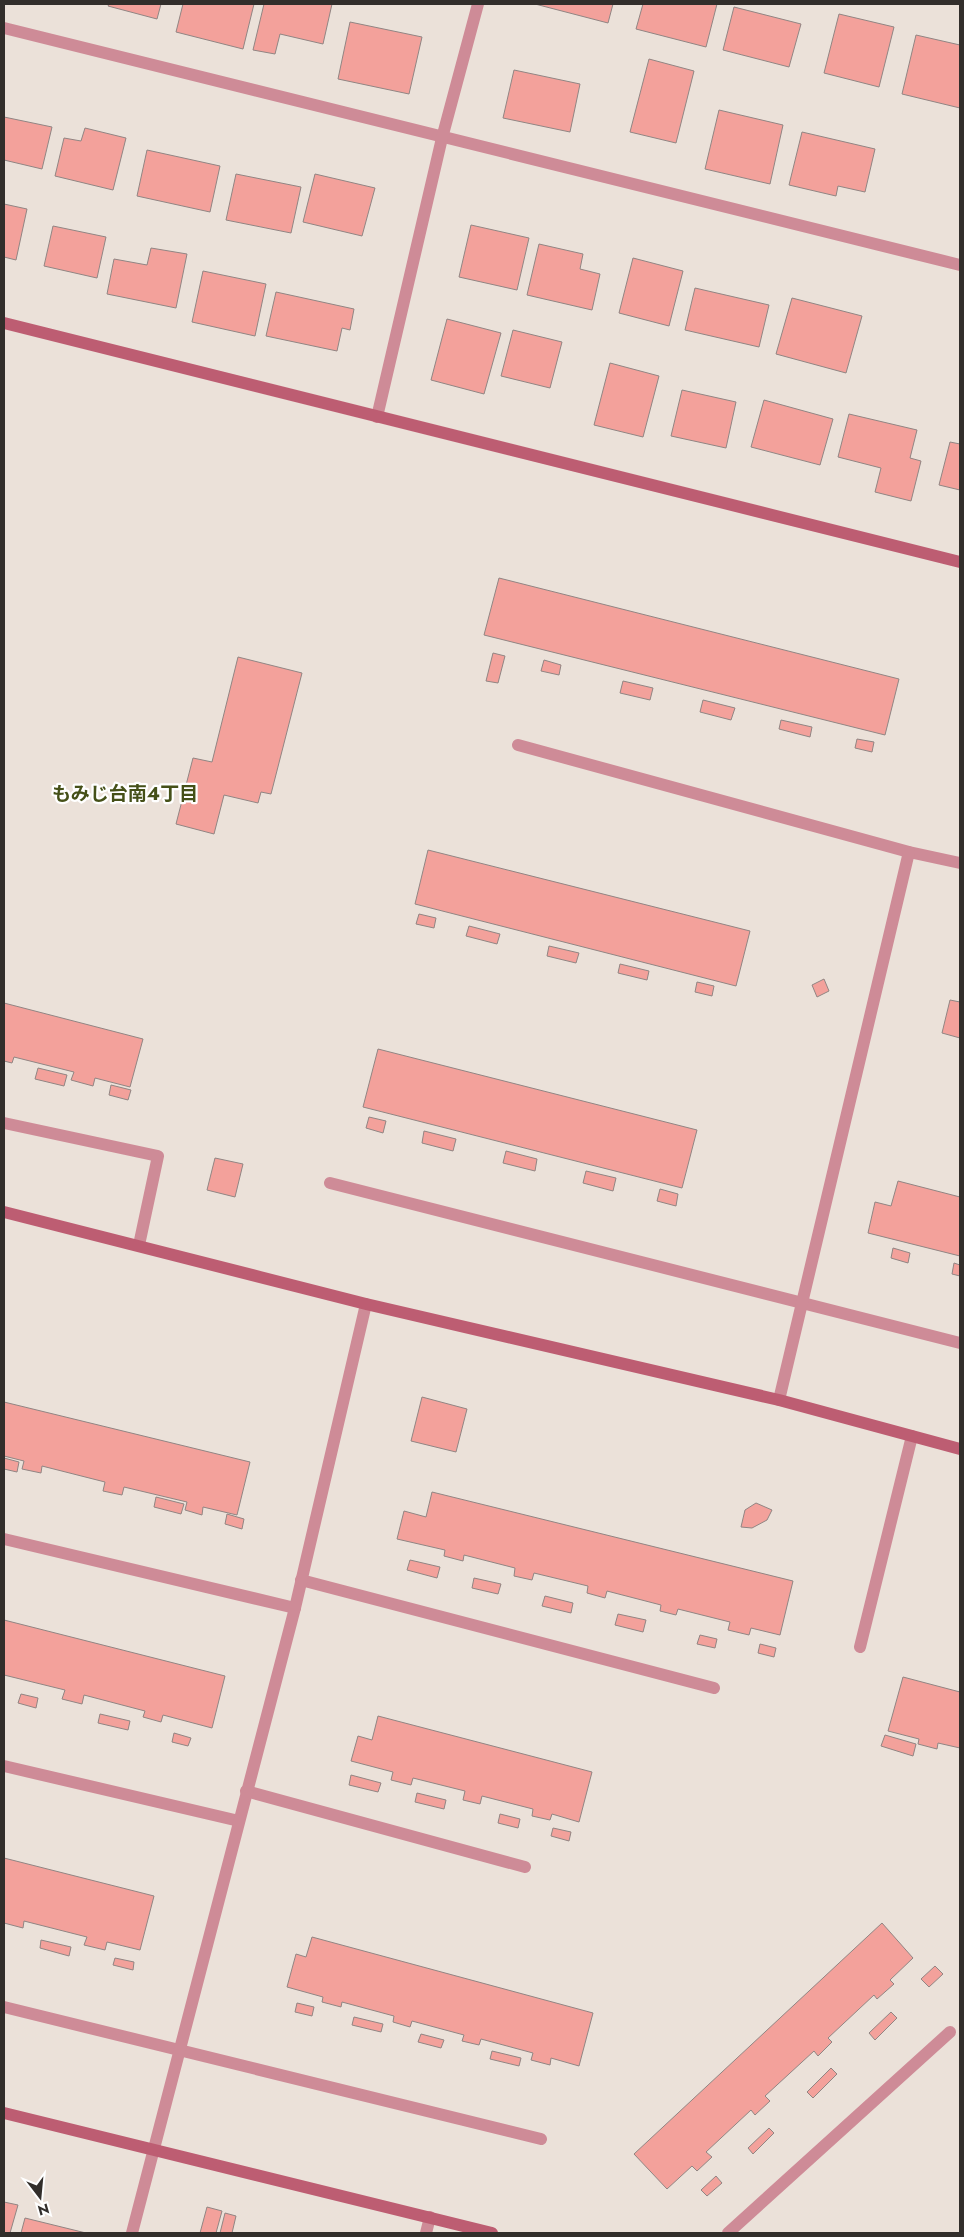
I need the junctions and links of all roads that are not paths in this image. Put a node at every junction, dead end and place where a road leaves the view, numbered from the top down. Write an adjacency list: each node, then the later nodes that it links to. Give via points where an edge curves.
1 (478, 4): 3 (street)
2 (4, 28): 3 (street)
3 (442, 138): 4 (street); 6 (street)
4 (960, 265)
5 (4, 323): 6 (street)
6 (377, 416): 7 (street)
7 (960, 562)
8 (518, 746): 9 (street)
9 (909, 852): 10 (street); 16 (street)
10 (960, 863)
11 (4, 1123): 14 (street, via 158,1156)
12 (330, 1183): 16 (street)
13 (4, 1212): 14 (street)
14 (139, 1245): 15 (street)
15 (366, 1304): 18 (street); 22 (street)
16 (802, 1304): 17 (street); 18 (street)
17 (960, 1343)
18 (779, 1400): 19 (street)
19 (912, 1436): 20 (street); 24 (street)
20 (960, 1449)
21 (4, 1539): 23 (street)
22 (301, 1580): 23 (street); 25 (street)
23 (295, 1608): 27 (street)
24 (860, 1647)
25 (714, 1688)
26 (4, 1766): 28 (street)
27 (246, 1792): 28 (street); 29 (street)
28 (239, 1821): 32 (street)
29 (526, 1867)
30 (4, 2007): 32 (street)
31 (950, 2032): 40 (street)
32 (179, 2049): 34 (street); 35 (street)
33 (4, 2113): 35 (street)
34 (541, 2139)
35 (152, 2150): 36 (street); 37 (street)
36 (430, 2218): 38 (street); 39 (street)
37 (132, 2233)
38 (426, 2233)
39 (492, 2233)
40 (728, 2233)

